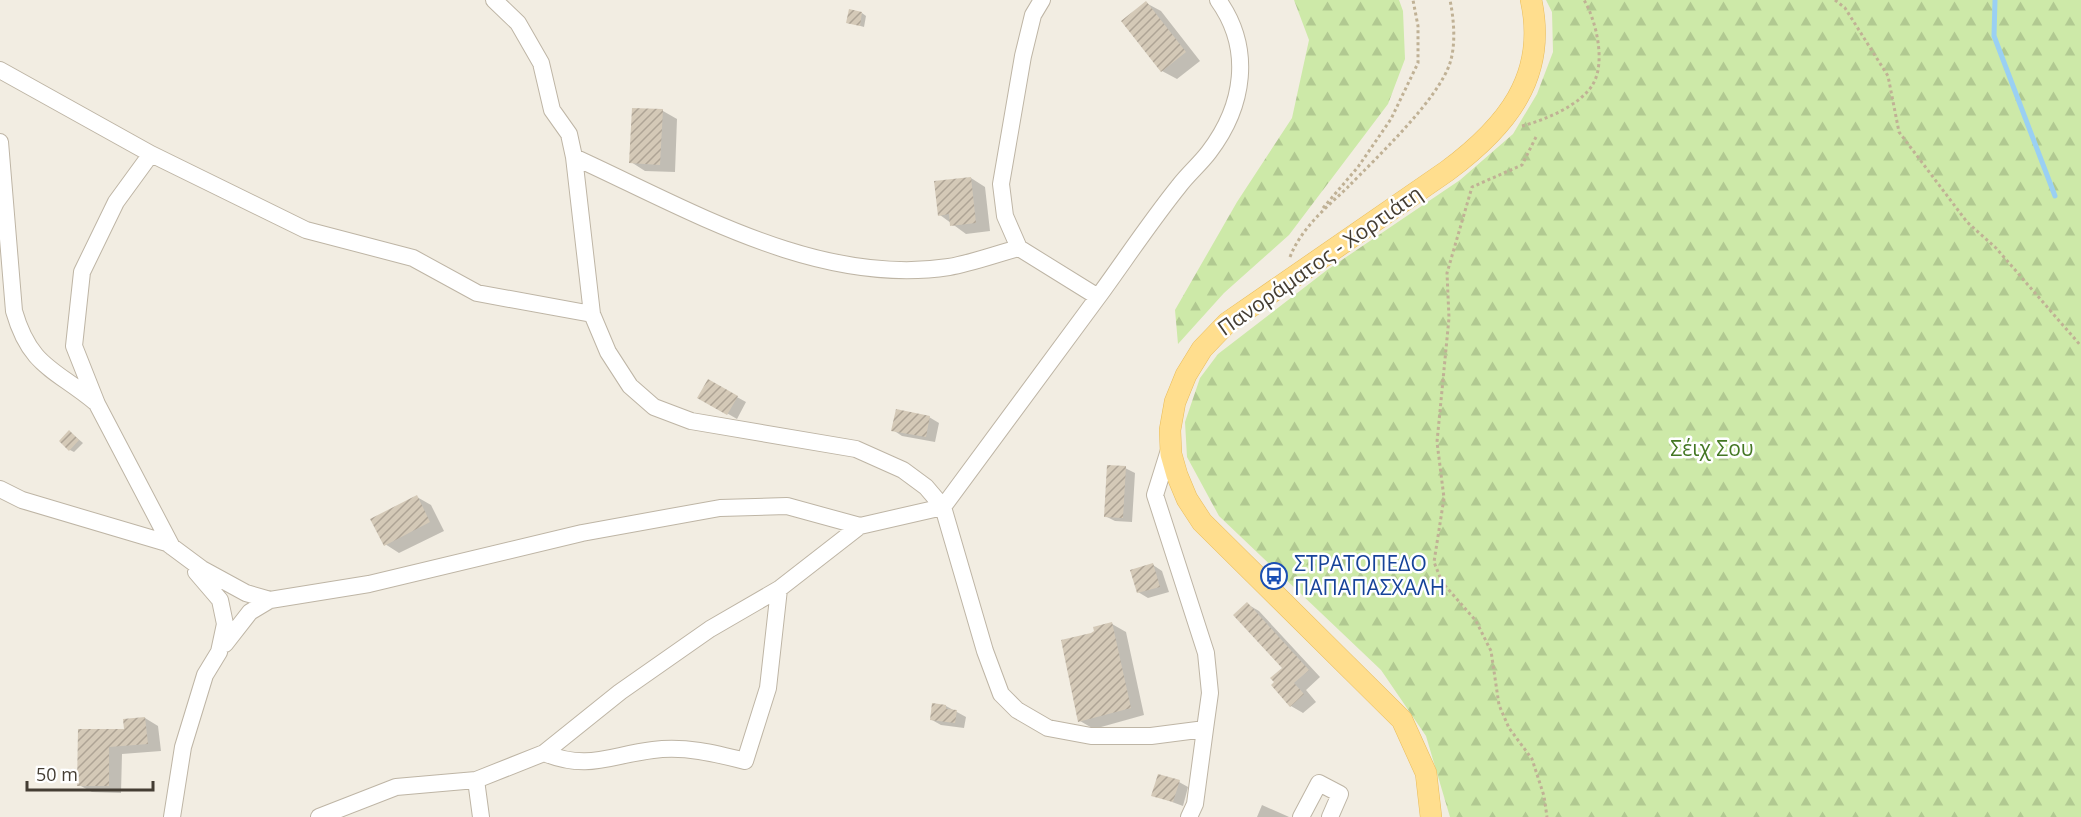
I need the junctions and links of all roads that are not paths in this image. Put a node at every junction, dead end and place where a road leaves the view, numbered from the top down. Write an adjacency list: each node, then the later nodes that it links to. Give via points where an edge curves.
1 (494, 0): 8 (street, via 518,23 541,63 552,110 569,134)
2 (1042, 0): 9 (street, via 1033,15 1023,56 1001,184 1005,216)
3 (1218, 0): 10 (street, via 1229,15 1239,44 1239,80 1233,114)
4 (1531, 0): 13 (main road, Πανοράματος - Χορτιάτη, via 1536,39 1531,66 1520,93 1500,124 1456,164 1227,323 1193,361 1175,402)
5 (0, 70): 7 (street)
6 (0, 142): 12 (street, via 14,311 21,335 53,374)
7 (151, 154): 11 (street, via 306,230 413,258 477,293); 12 (street, via 116,202 82,272 74,346)
8 (574, 157): 9 (street, via 766,244 844,263 893,270 949,267); 11 (street)
9 (1019, 248): 10 (street)
10 (1098, 297): 15 (street)
11 (592, 314): 15 (street, via 608,352 630,386 654,407 691,421 856,449 903,470 926,487)
12 (97, 404): 17 (street)
13 (1170, 446): 21 (street, via 1155,495 1206,653 1210,693); 30 (main road, Πανοράματος - Χορτιάτη, via 1183,491 1202,522 1402,720 1426,773)
14 (0, 489): 17 (street, via 22,500)
15 (943, 507): 16 (street); 21 (street, via 985,651 1001,694 1017,710 1048,728 1091,736 1151,736)
16 (860, 526): 18 (street); 19 (street, via 787,506 720,508 582,533 369,584)
17 (167, 543): 19 (street, via 201,569 246,593); 20 (street, via 220,600 225,624)
18 (779, 589): 22 (street, via 710,629); 22 (street, via 768,688 745,760 695,749 654,750 590,763 563,761)
19 (270, 600): 20 (street, via 250,612)
20 (219, 652): 24 (street, via 205,675 183,747)
21 (1205, 729): 27 (street, via 1195,804)
22 (544, 753): 23 (street)
23 (476, 780): 25 (street, via 396,787); 26 (street)
24 (172, 817)
25 (319, 817)
26 (481, 817)
27 (1189, 817)
28 (1301, 817): 29 (street, via 1319,783 1340,794)
29 (1330, 817)
30 (1431, 817)

